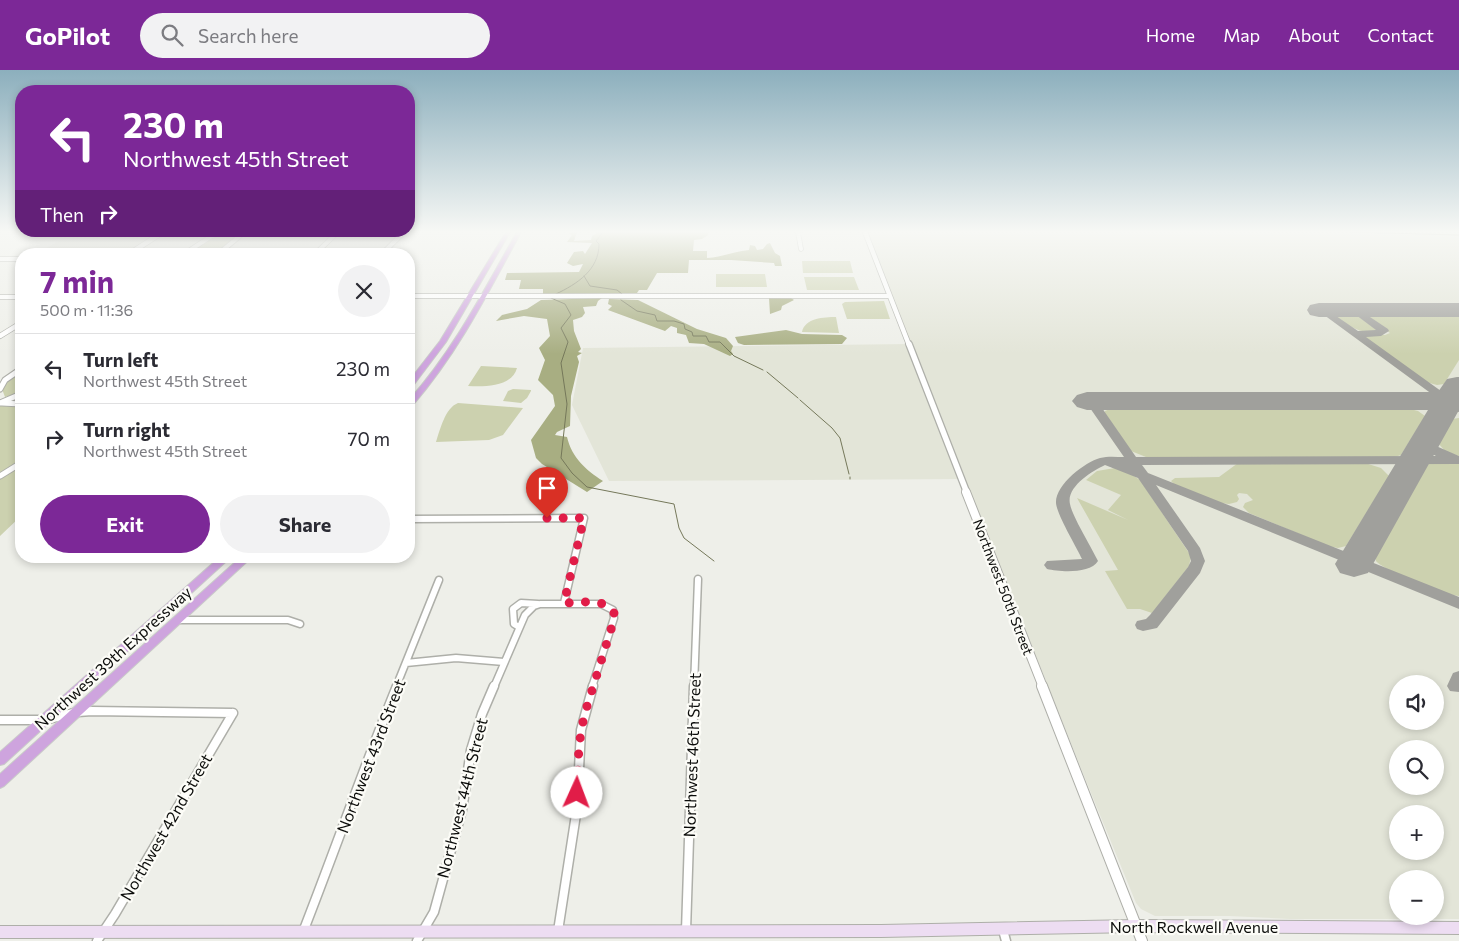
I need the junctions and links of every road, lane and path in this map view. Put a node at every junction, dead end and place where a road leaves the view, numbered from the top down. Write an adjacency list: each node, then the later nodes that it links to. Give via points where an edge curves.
1 (485, 273): 5 (highway)
2 (497, 273): 6 (highway)
3 (880, 273): 7 (street, Northwest 50th Street)
4 (415, 296): 5 (street)
5 (471, 296): 6 (street); 12 (highway)
6 (484, 296): 7 (street); 13 (highway)
7 (889, 296): 40 (street, Northwest 50th Street)
8 (0, 297): 9 (street)
9 (15, 297)
10 (15, 327): 11 (street)
11 (0, 336)
12 (438, 349): 13 (highway); 15 (highway)
13 (453, 349): 17 (highway)
14 (15, 373): 16 (street, via 5,380)
15 (415, 378)
16 (0, 389)
17 (415, 396)
18 (15, 397): 19 (street)
19 (0, 403): 20 (street)
20 (15, 404)
21 (15, 467): 22 (street)
22 (0, 476)
23 (415, 519): 28 (street, via 584,518)
24 (219, 563): 37 (highway, Northwest 39th Expressway)
25 (241, 563): 30 (highway, Northwest 39th Expressway)
26 (698, 579): 43 (street, Northwest 46th Street)
27 (439, 580): 34 (street, Northwest 43rd Street)
28 (564, 603): 29 (street); 42 (street, via 606,605 614,618 584,716 579,745 576,817)
29 (540, 604): 32 (street, Northwest 44th Street, via 528,610); 32 (street, via 521,603 512,609 514,624)
30 (179, 620): 31 (street, via 288,620); 35 (highway, Northwest 39th Expressway)
31 (300, 624)
32 (519, 627): 33 (street, Northwest 44th Street)
33 (504, 662): 34 (street, via 456,658); 48 (street, Northwest 44th Street, via 476,731 459,822 434,912)
34 (406, 663): 45 (street, Northwest 43rd Street)
35 (78, 712): 37 (street); 39 (highway, Northwest 39th Expressway); 47 (street, Northwest 42nd Street, via 234,713)
36 (0, 720): 37 (street)
37 (44, 720): 38 (highway, Northwest 39th Expressway)
38 (0, 760)
39 (0, 782)
40 (1137, 926): 41 (main road, North Rockwell Avenue); 46 (main road, North Rockwell Avenue); 54 (street, Northwest 50th Street)
41 (1459, 928)
42 (558, 931): 49 (main road, North Rockwell Avenue); 50 (main road, North Rockwell Avenue)
43 (686, 931): 50 (main road, North Rockwell Avenue); 51 (main road, North Rockwell Avenue)
44 (0, 932): 47 (main road, North Rockwell Avenue)
45 (303, 932): 48 (main road, North Rockwell Avenue); 53 (main road, North Rockwell Avenue)
46 (1005, 935): 52 (main road, North Rockwell Avenue)
47 (100, 936): 53 (main road, North Rockwell Avenue)
48 (420, 936): 49 (main road, North Rockwell Avenue)
49 (518, 936)
50 (620, 936)
51 (754, 936): 52 (main road, North Rockwell Avenue)
52 (882, 936)
53 (286, 937)
54 (1142, 941)

